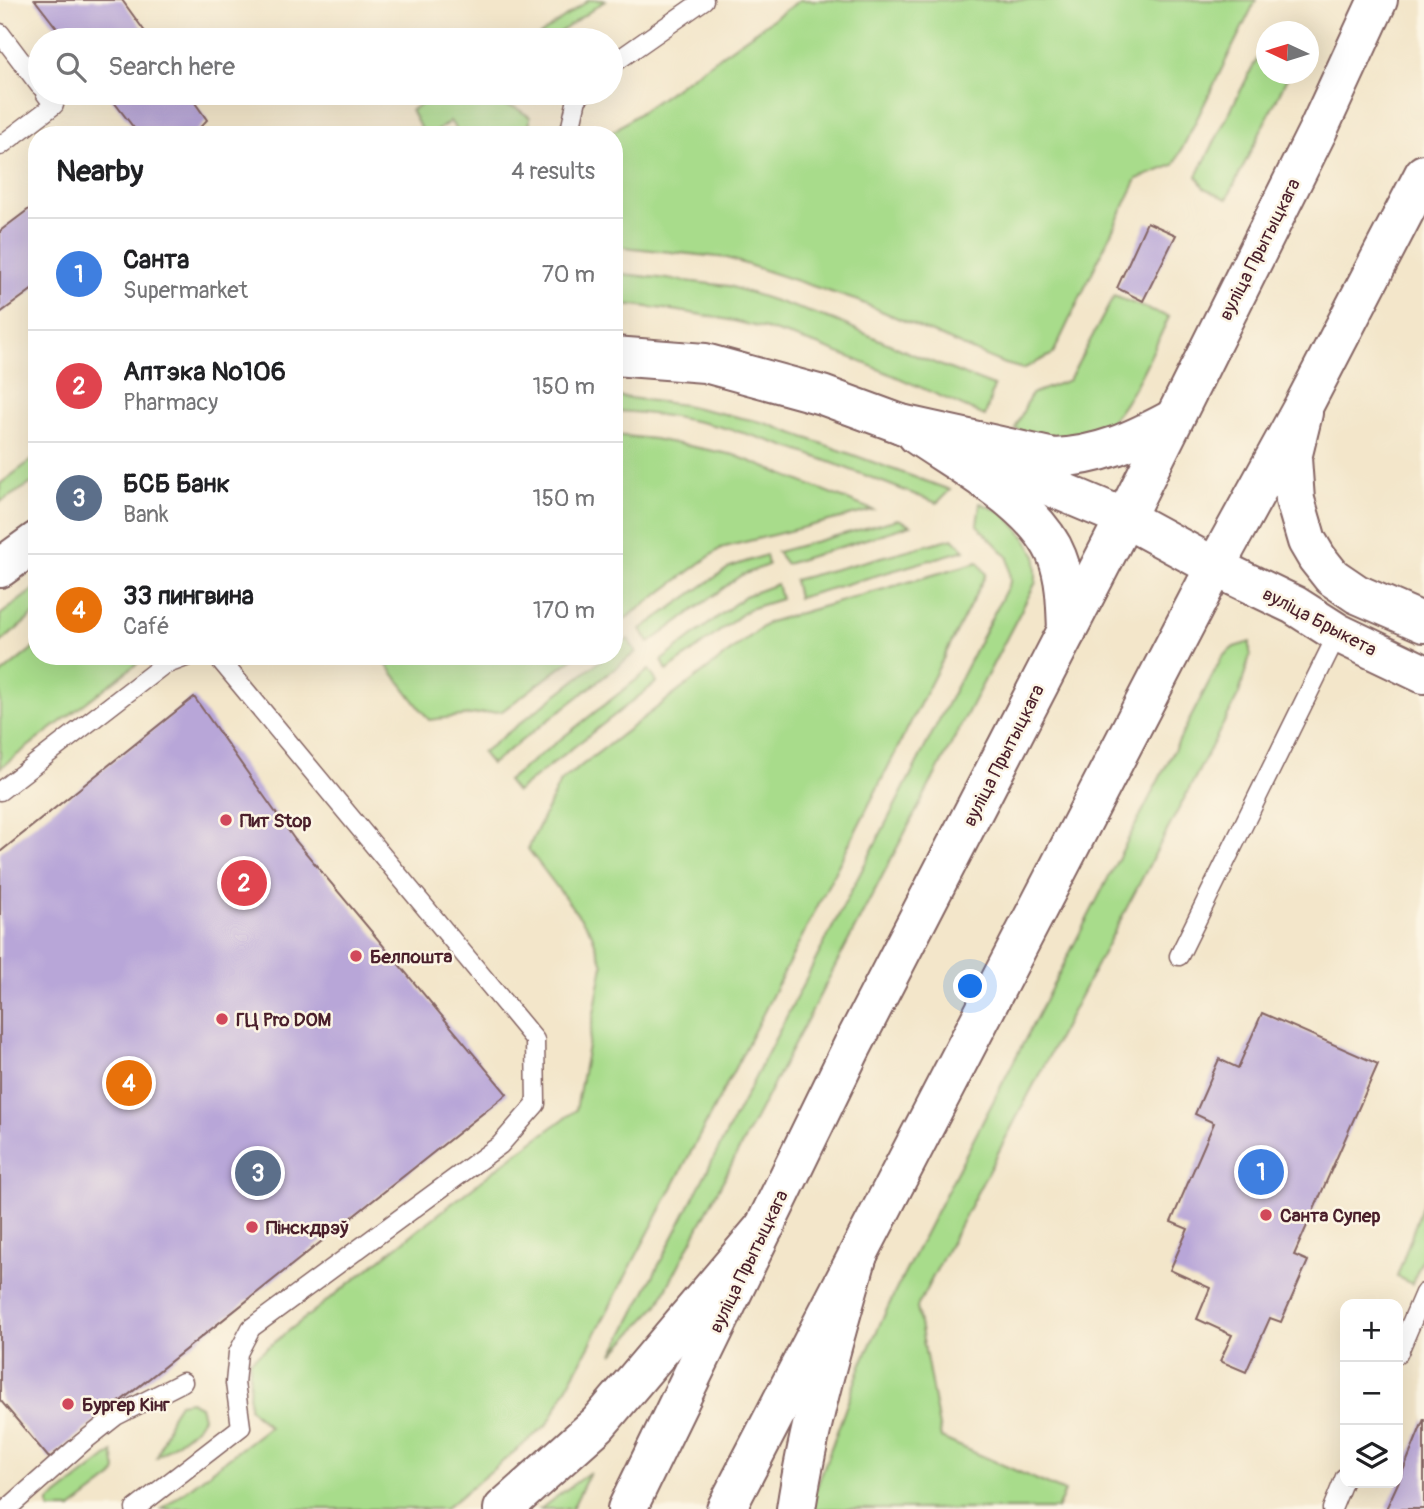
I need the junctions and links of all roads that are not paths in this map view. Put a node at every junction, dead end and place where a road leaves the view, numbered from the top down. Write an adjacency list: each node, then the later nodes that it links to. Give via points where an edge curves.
1 (704, 0): 4 (lane)
2 (1378, 0): 13 (main road, вуліца Прытыцкага)
3 (0, 33): 5 (lane)
4 (623, 57)
5 (28, 70)
6 (54, 105): 9 (lane)
7 (576, 105): 8 (lane)
8 (571, 126)
9 (0, 146)
10 (1424, 174): 12 (main road)
11 (623, 357): 14 (main road, via 705,363 822,395)
12 (1306, 403): 17 (main road); 19 (main road, via 1292,458 1295,500 1307,541 1332,577 1357,594)
13 (1173, 419): 14 (main road, via 1131,442 1054,458); 15 (main road, вуліца Прытыцкага)
14 (901, 424): 15 (main road, вуліца Брыкета); 20 (main road, via 1030,515 1057,556)
15 (1125, 519): 17 (main road, вуліца Брыкета); 20 (main road, вуліца Прытыцкага)
16 (28, 548): 18 (main road)
17 (1215, 567): 21 (main road, вуліца Брыкета, via 1294,605); 28 (main road)
18 (0, 568)
19 (1424, 623)
20 (1067, 631): 27 (main road, вуліца Прытыцкага, via 852,1047)
21 (1338, 633): 24 (main road, вуліца Брыкета); 26 (lane)
22 (165, 665): 25 (lane)
23 (224, 665): 34 (lane, via 535,1040 536,1104 500,1145 251,1328 239,1353 235,1383 241,1427)
24 (1424, 674)
25 (0, 791)
26 (1179, 956)
27 (766, 1225): 35 (main road, via 597,1424); 36 (main road, вуліца Прытыцкага)
28 (858, 1255): 37 (main road); 38 (main road, via 825,1371)
29 (1424, 1293): 30 (lane)
30 (1403, 1342)
31 (183, 1382): 33 (lane, via 116,1416)
32 (1341, 1488): 39 (lane)
33 (7, 1509)
34 (135, 1509)
35 (503, 1509)
36 (626, 1509)
37 (726, 1509)
38 (796, 1509)
39 (1332, 1509)

